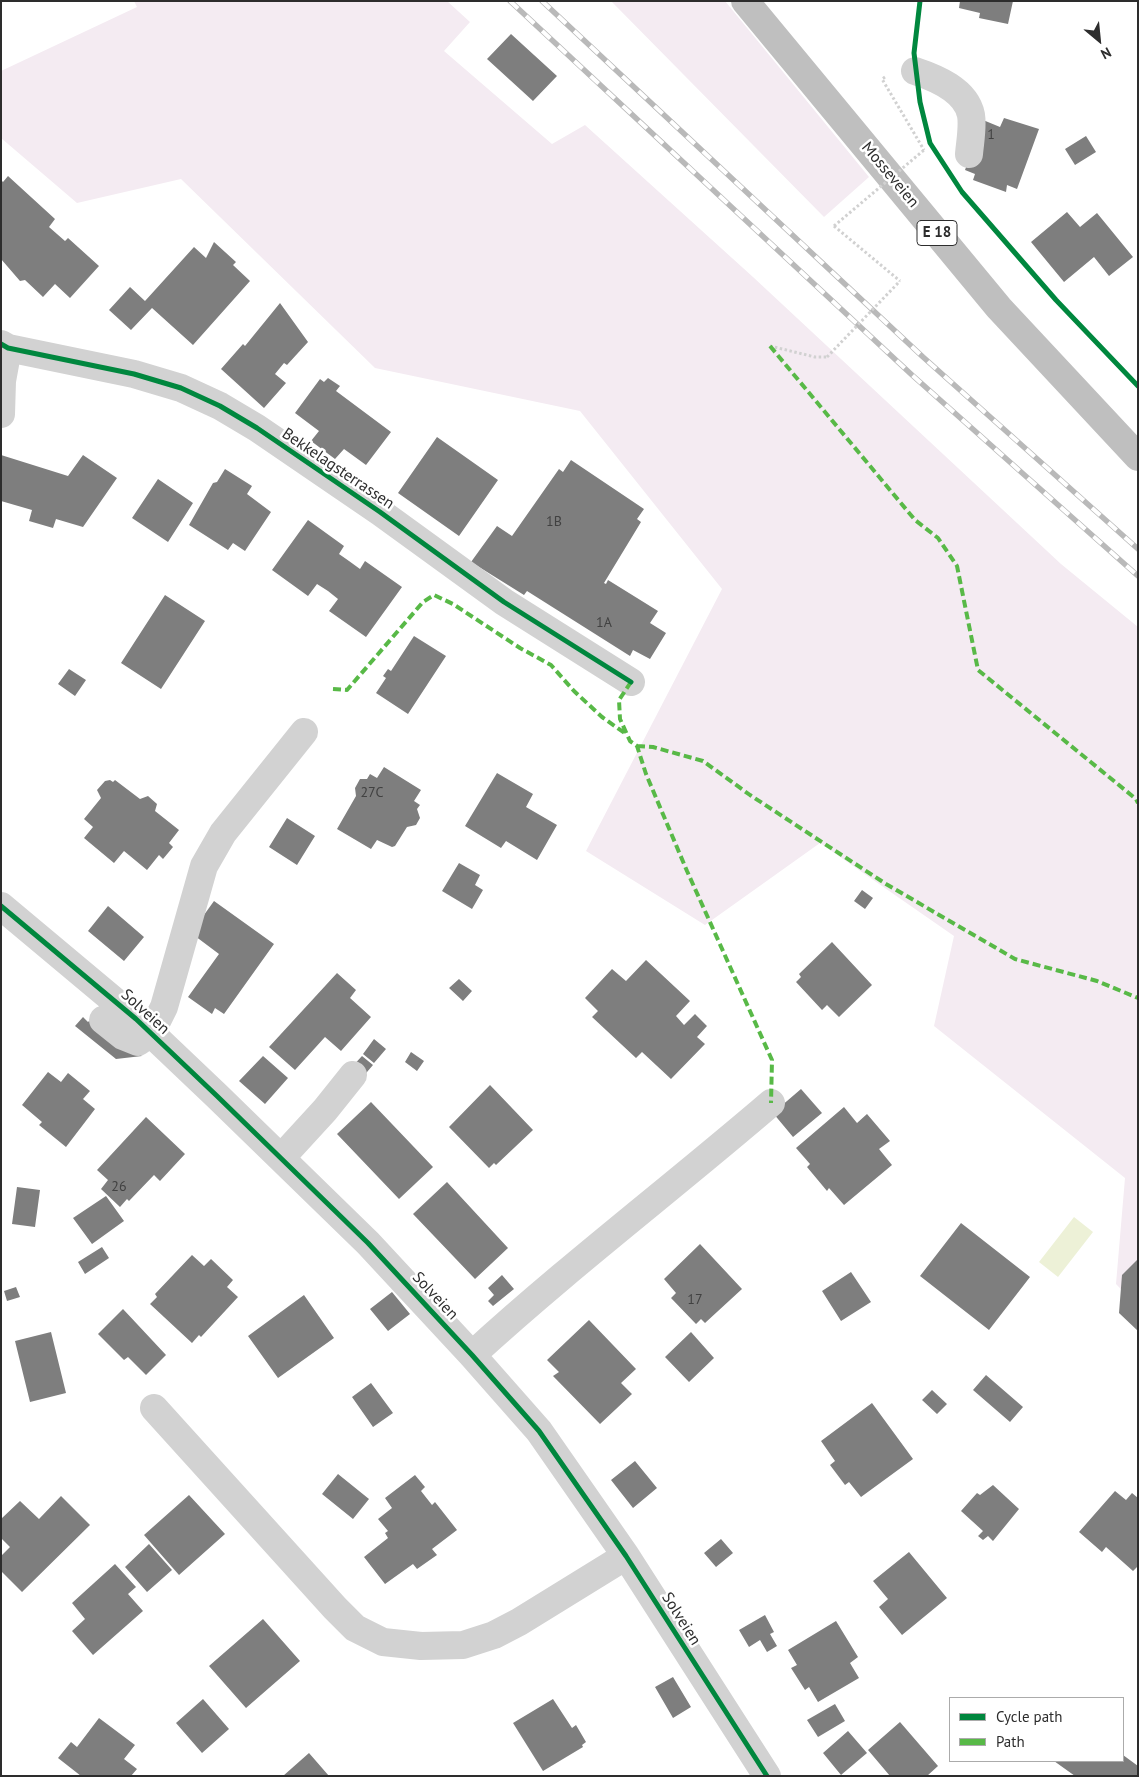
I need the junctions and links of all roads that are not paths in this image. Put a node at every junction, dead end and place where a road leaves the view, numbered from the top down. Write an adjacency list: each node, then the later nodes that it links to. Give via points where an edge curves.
1 (746, 1): 6 (highway, Mosseveien / E 18, via 999,308)
2 (915, 71): 3 (street, via 948,86 967,104 971,116)
3 (969, 154)
4 (5, 346): 5 (street); 7 (street, Bekkelagsterrassen, via 134,374 181,388 220,406 380,512 504,602)
5 (1, 414)
6 (1138, 457)
7 (631, 682)
8 (304, 732): 11 (street, via 223,833 204,866 164,1007)
9 (1, 906): 11 (street, Solveien)
10 (103, 1020): 11 (street, via 123,1036 138,1042)
11 (150, 1033): 14 (street, Solveien)
12 (353, 1075): 14 (street)
13 (771, 1103): 15 (street, via 639,1215 577,1262)
14 (281, 1158): 15 (street, Solveien, via 368,1243)
15 (472, 1355): 17 (street, Solveien, via 539,1432)
16 (154, 1408): 17 (street, via 348,1622 362,1634 384,1642 446,1646 464,1645 494,1636)
17 (626, 1556): 18 (street, Solveien)
18 (767, 1776)

